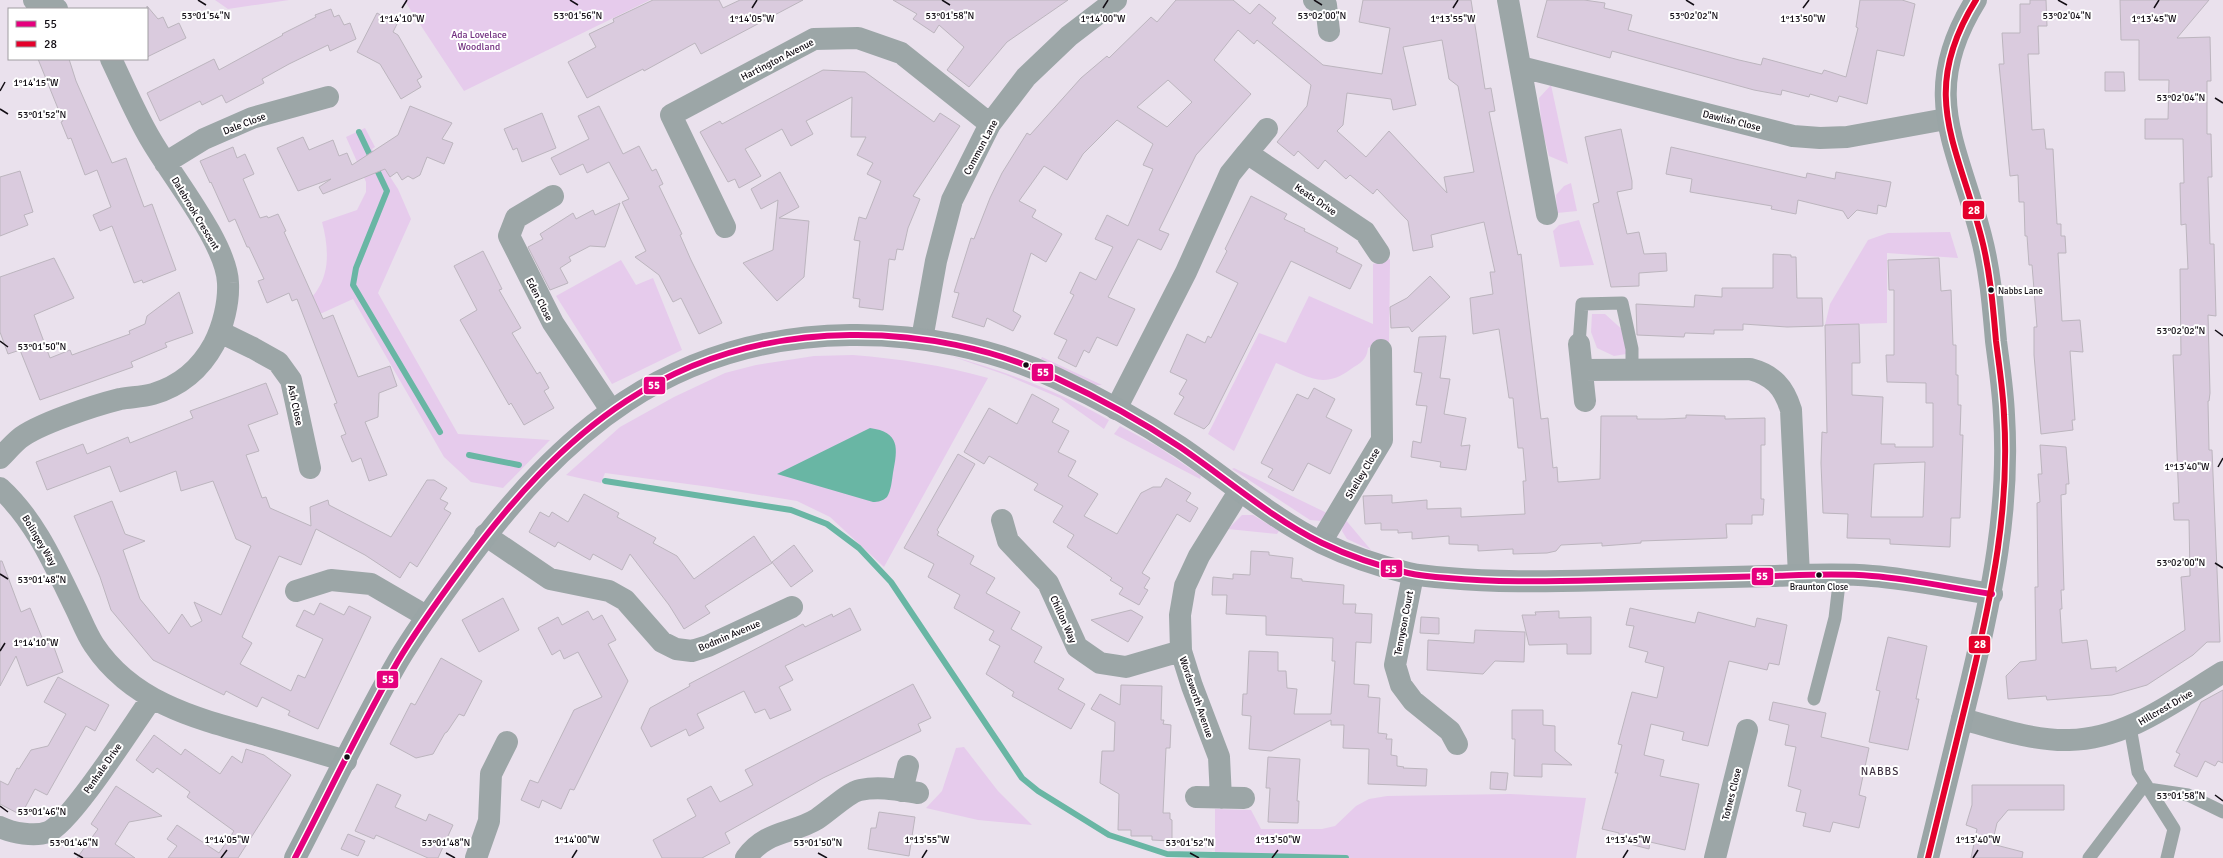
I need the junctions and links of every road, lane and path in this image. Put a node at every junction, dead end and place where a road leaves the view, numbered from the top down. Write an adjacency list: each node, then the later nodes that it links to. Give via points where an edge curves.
1 (34, 0): 6 (street)
2 (1116, 0): 12 (street, Common Lane, via 1069,36 1026,77)
3 (1314, 0): 7 (street, via 1326,5)
4 (1508, 0): 9 (street)
5 (1976, 0): 11 (street, via 1961,25 1952,52 1945,85)
6 (54, 8)
7 (1329, 31)
8 (111, 60): 15 (street, Dalebrook Crescent, via 150,140)
9 (1521, 67): 11 (street, Dawlish Close, via 1793,136 1847,137); 17 (street)
10 (328, 97): 15 (street, Dale Close, via 252,118 204,139)
11 (1946, 118): 40 (street, via 1981,236 1991,291 2004,416 2004,494)
12 (990, 124): 18 (street, Hartington Avenue, via 901,53 858,38 814,39 671,115); 21 (street, Common Lane, via 952,200 936,261)
13 (1267, 129): 14 (street)
14 (1247, 153): 19 (street, Keats Drive, via 1365,232); 27 (street, via 1230,174 1186,272)
15 (166, 163): 20 (street, Dalebrook Crescent, via 200,215 223,260 228,282 226,308)
16 (553, 196): 28 (street, Eden Close, via 516,218 509,236 553,324)
17 (1547, 214)
18 (725, 227)
19 (1379, 253)
20 (220, 332): 29 (street, Dalebrook Crescent, via 193,372 172,387 152,394 120,399 48,424 20,438); 30 (street, Ash Close, via 278,362 291,380)
21 (922, 339): 27 (street, via 988,352 1052,376); 28 (street, via 870,334 819,335 781,340 728,352 688,367)
22 (1579, 344): 24 (street); 25 (lane, via 1582,304 1622,303 1632,349)
23 (1381, 350): 35 (street, Shelley Close, via 1382,440)
24 (1582, 370): 25 (street); 26 (street)
25 (1632, 370): 37 (street, via 1750,369 1763,373 1782,388 1791,410)
26 (1585, 401)
27 (1116, 409): 32 (street, via 1177,445)
28 (611, 410): 34 (street, via 564,447)
29 (0, 458)
30 (310, 468)
31 (0, 488): 45 (street, Bolingey Way, via 18,504 47,549 94,644 109,664 127,681)
32 (1240, 490): 35 (street); 43 (street, Wordsworth Avenue, via 1199,556 1185,586 1180,615)
33 (1002, 520): 43 (street, Chillon Way, via 1008,541 1048,583 1077,647 1100,663 1126,667)
34 (485, 535): 41 (street, Bodmin Avenue, via 550,579 609,590 625,600 662,642 676,649 692,651 708,646); 42 (street)
35 (1321, 542): 36 (street, via 1362,560)
36 (1413, 575): 37 (street, via 1492,582); 51 (street, Tennyson Court, via 1395,665 1401,685 1413,701 1450,731)
37 (1799, 575): 38 (street)
38 (1840, 575): 40 (street, via 1897,579); 46 (lane, via 1835,618)
39 (296, 591): 42 (street, via 331,580 371,584)
40 (1992, 594): 47 (street)
41 (792, 607)
42 (426, 616): 52 (street, via 397,662)
43 (1182, 651): 56 (street, Wordsworth Avenue, via 1192,686 1219,757)
44 (2223, 672): 48 (street, Hillcrest Drive)
45 (152, 698): 52 (street, Bolingey Way, via 173,710 209,723); 59 (street, Penhale Drive, via 68,816 48,832 21,834)
46 (1814, 699)
47 (1962, 719): 48 (street, Hillcrest Drive, via 2033,737 2070,740 2103,735); 64 (street)
48 (2130, 727): 54 (lane, via 2138,772)
49 (1747, 730): 63 (street, Totnes Close)
50 (507, 742): 61 (street, via 491,774 489,821)
51 (1457, 744)
52 (346, 761): 60 (street)
53 (908, 766): 62 (street, via 910,792 883,788 858,790 815,820 774,834)
54 (2146, 787): 58 (lane, via 2188,795); 65 (lane); 66 (lane, via 2174,829)
55 (1196, 797): 56 (street)
56 (1221, 798): 57 (street)
57 (1244, 798)
58 (2223, 812)
59 (0, 827)
60 (295, 858)
61 (476, 858)
62 (746, 858)
63 (1715, 858)
64 (1928, 858)
65 (2089, 858)
66 (2167, 858)

